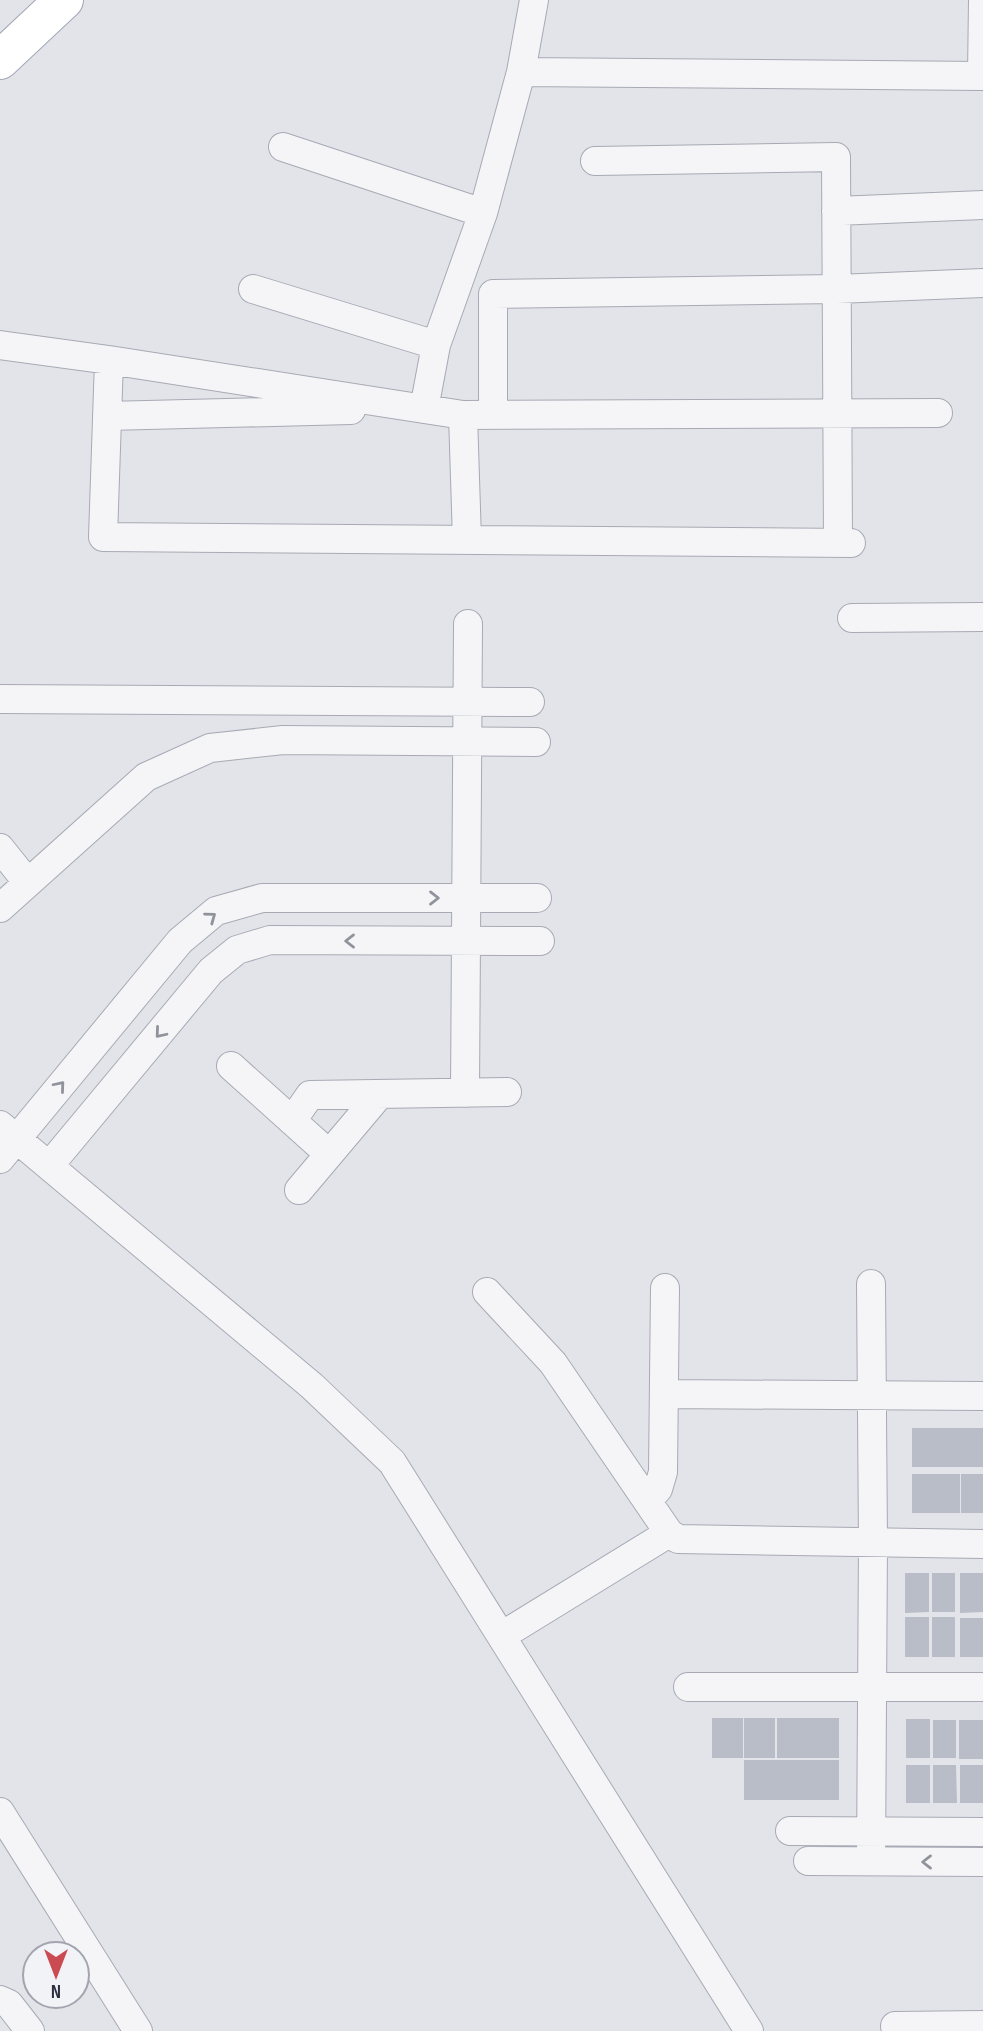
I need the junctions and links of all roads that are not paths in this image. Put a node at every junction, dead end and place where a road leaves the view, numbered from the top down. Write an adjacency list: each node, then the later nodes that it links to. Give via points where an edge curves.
1 (64, 0): 4 (main road)
2 (534, 0): 5 (street)
3 (983, 0): 6 (street)
4 (0, 60)
5 (521, 72): 6 (street); 11 (street)
6 (982, 76)
7 (283, 148): 11 (street)
8 (595, 161): 10 (street, via 836,157)
9 (983, 205): 10 (street)
10 (836, 211): 14 (street)
11 (483, 213): 16 (street)
12 (983, 283): 14 (street)
13 (253, 289): 16 (street)
14 (836, 289): 21 (street, via 493,294); 22 (street)
15 (0, 345): 17 (street)
16 (436, 345): 18 (street)
17 (109, 360): 18 (street); 23 (street)
18 (424, 409): 20 (street); 23 (street)
19 (938, 413): 22 (street)
20 (463, 415): 21 (street); 24 (street)
21 (493, 415): 22 (street)
22 (838, 415): 24 (street, via 845,543)
23 (107, 416): 24 (street, via 103,537)
24 (467, 540)
25 (983, 617): 26 (street)
26 (852, 618)
27 (468, 624): 29 (street)
28 (0, 699): 29 (street)
29 (468, 702): 30 (street); 31 (street)
30 (530, 702)
31 (468, 741): 32 (street); 34 (street, via 283,740 210,748 146,777); 35 (street)
32 (536, 742)
33 (0, 848): 34 (street)
34 (28, 883): 37 (street)
35 (467, 898): 36 (street); 38 (street); 45 (street, one-way to 35, via 180,941 216,911 262,898)
36 (537, 898)
37 (0, 908)
38 (466, 941): 39 (street); 42 (street); 47 (street, one-way to 47, via 270,940 237,950 211,971)
39 (540, 941)
40 (231, 1066): 44 (street)
41 (507, 1092): 42 (street)
42 (465, 1093): 43 (street)
43 (380, 1094): 44 (street, via 310,1095); 46 (street)
44 (292, 1121): 46 (street)
45 (5, 1141): 47 (street)
46 (329, 1154): 48 (street)
47 (49, 1166): 59 (street, via 312,1385 392,1462)
48 (299, 1190)
49 (871, 1284): 53 (street)
50 (665, 1289): 52 (street)
51 (487, 1292): 55 (street, via 553,1363)
52 (664, 1394): 53 (street); 55 (street, via 663,1472)
53 (871, 1395): 54 (street); 57 (street)
54 (983, 1396)
55 (649, 1500): 56 (street)
56 (669, 1533): 57 (street, via 690,1541); 59 (street)
57 (873, 1544): 58 (street); 60 (street)
58 (983, 1544)
59 (503, 1635): 75 (street)
60 (872, 1686): 61 (street); 62 (street); 66 (street)
61 (983, 1686)
62 (688, 1687)
63 (0, 1812): 74 (street)
64 (790, 1831): 66 (street)
65 (983, 1832): 66 (street)
66 (871, 1833): 68 (street)
67 (808, 1861): 68 (street)
68 (871, 1861): 69 (street, one-way to 68)
69 (983, 1862)
70 (0, 2000): 73 (street, via 9,2004)
71 (983, 2025): 72 (street)
72 (895, 2026)
73 (30, 2031)
74 (138, 2031)
75 (750, 2031)

